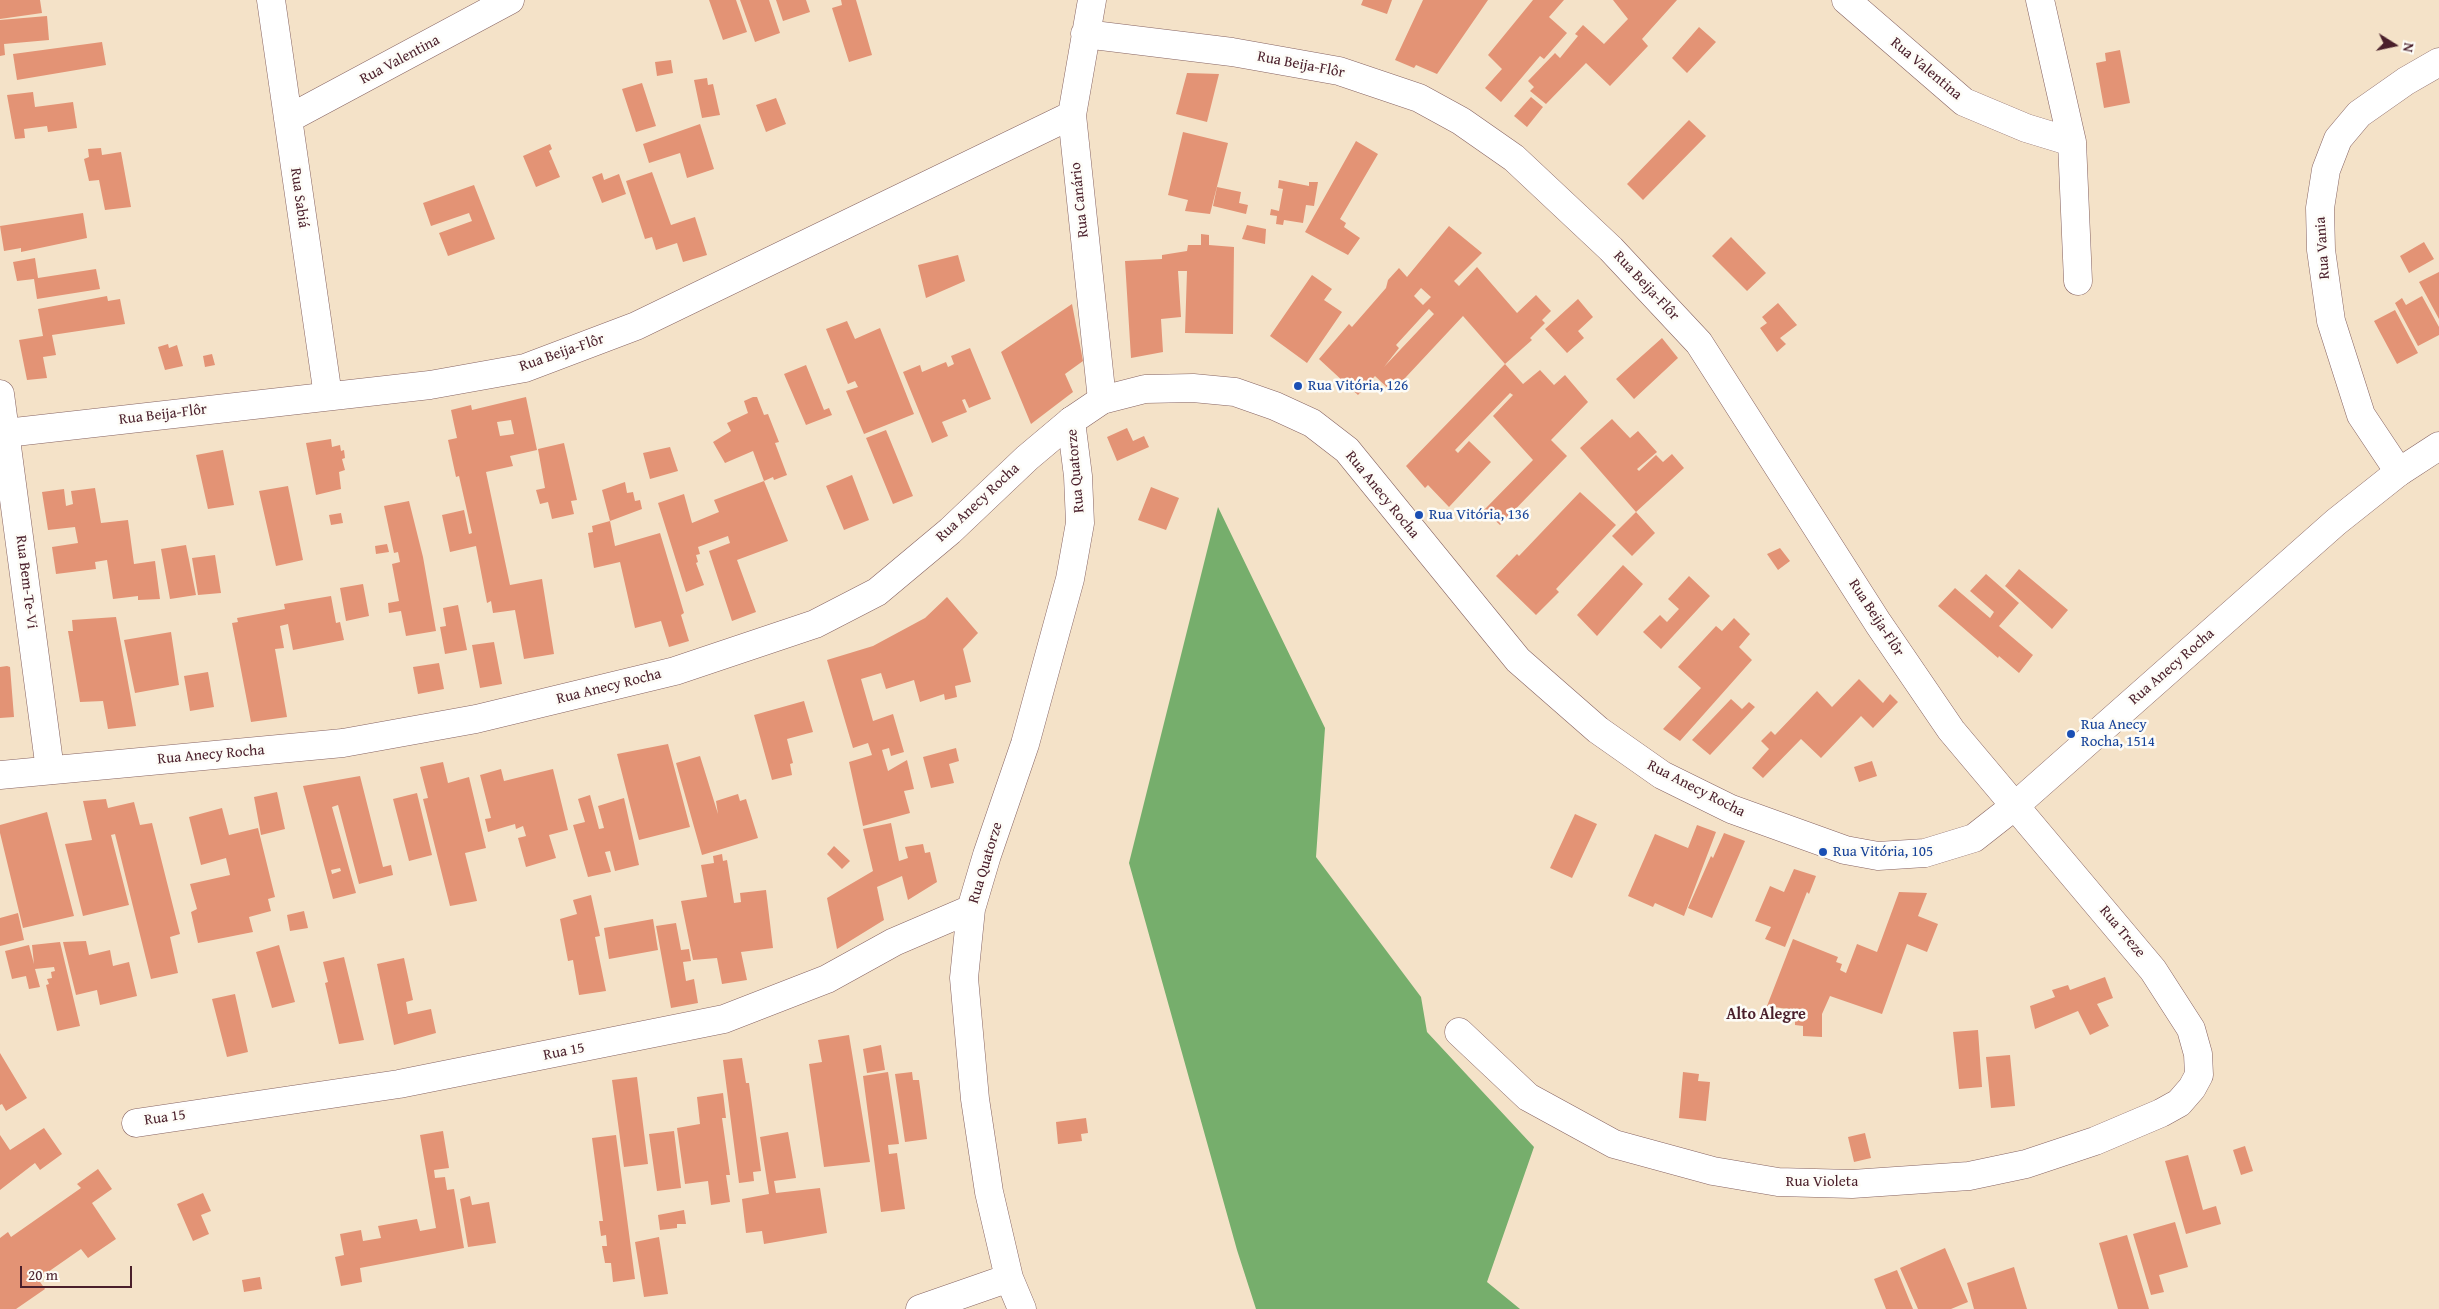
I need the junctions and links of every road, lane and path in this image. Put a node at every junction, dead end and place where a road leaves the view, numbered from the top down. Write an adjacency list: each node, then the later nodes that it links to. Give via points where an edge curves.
1 (271, 0): 9 (street, Rua Sabiá)
2 (510, 0): 9 (street, Rua Valentina)
3 (1092, 0): 6 (street, Rua Canário)
4 (1846, 0): 10 (street, Rua Valentina, via 1964,102 2026,128)
5 (2040, 0): 10 (street)
6 (1085, 34): 8 (street, Rua Canário); 21 (street, Rua Beija-Flôr, via 1232,52 1339,71 1419,98 1461,120 1514,158 1611,249 1700,343 1878,623 1951,730)
7 (2439, 62): 18 (street, Rua Vania, via 2359,114 2338,139 2326,170 2320,208 2321,250 2331,321 2361,415)
8 (1072, 115): 13 (street, Rua Beija-Flôr, via 636,326 526,368 430,385); 14 (street, Rua Canário)
9 (288, 119): 13 (street, Rua Sabiá)
10 (2072, 142): 11 (street)
11 (2078, 281)
12 (0, 394): 16 (street, Rua Bem-Te-Vi)
13 (328, 396): 16 (street, Rua Beija-Flôr)
14 (1102, 400): 15 (street, Rua Anecy Rocha); 21 (street, Rua Anecy Rocha, via 1145,389 1193,388 1235,392 1312,423 1347,450 1518,660 1606,736 1662,775 1731,809 1836,847 1878,856 1925,853 1974,838)
15 (1071, 421): 19 (street, Rua Anecy Rocha, via 950,531 877,592 806,627 675,671 476,720 343,743); 22 (street, Rua Quatorze, via 1080,523 1070,579 1025,744)
16 (6, 433): 19 (street, Rua Bem-Te-Vi)
17 (2439, 446): 18 (street, Rua Anecy Rocha)
18 (2399, 472): 21 (street, Rua Anecy Rocha, via 2336,522)
19 (50, 770): 20 (street, Rua Anecy Rocha)
20 (0, 775)
21 (2016, 805): 24 (street, Rua Treze, via 2153,970 2191,1029 2198,1054)
22 (971, 909): 25 (street, Rua 15, via 894,942 827,979 724,1019 398,1084); 26 (street, Rua Quatorze, via 964,978 975,1099 989,1192)
23 (1458, 1032): 24 (street, Rua Violeta, via 1528,1097 1614,1144 1714,1171 1778,1182 1852,1184 1969,1176 2026,1164 2095,1141 2162,1113 2178,1103)
24 (2199, 1075)
25 (136, 1123)
26 (1008, 1278): 27 (street); 28 (street, Rua Quatorze)
27 (920, 1309)
28 (1022, 1309)

